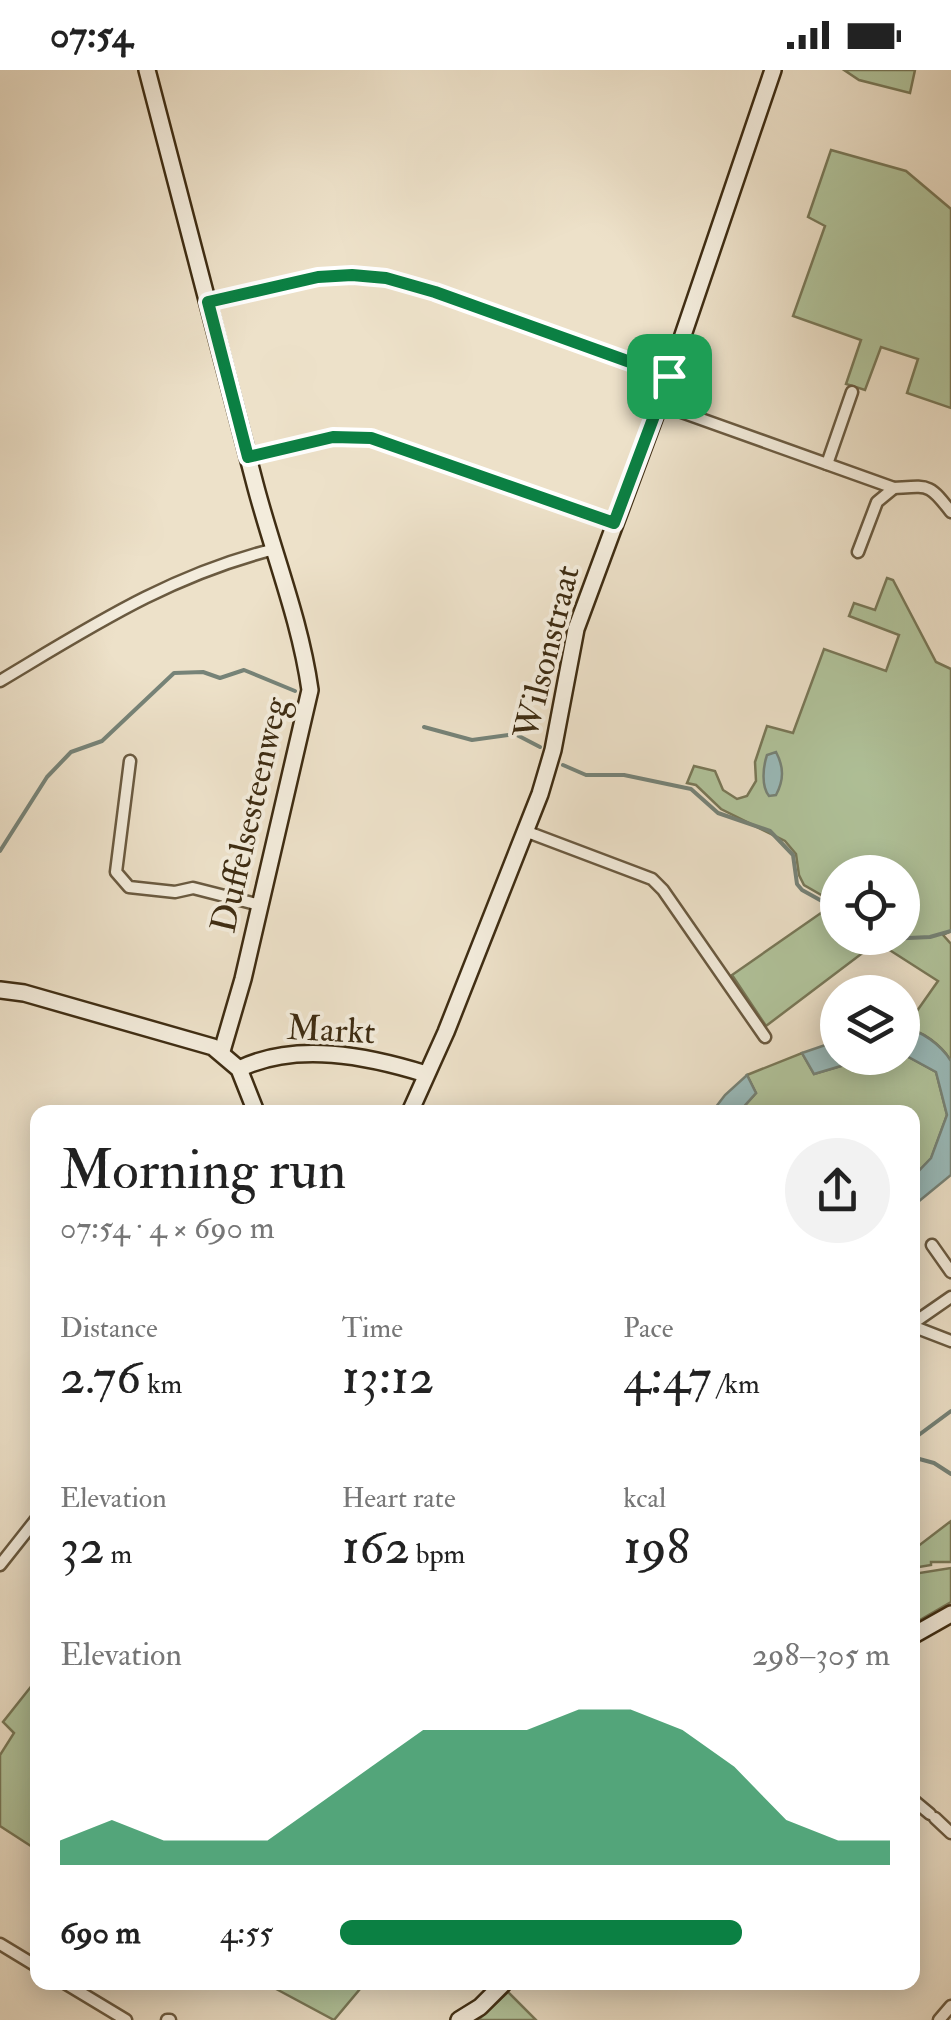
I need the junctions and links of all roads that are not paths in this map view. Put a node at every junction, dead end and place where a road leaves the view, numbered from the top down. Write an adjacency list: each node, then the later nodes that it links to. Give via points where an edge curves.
1 (147, 70): 3 (street, Duffelsesteenweg)
2 (773, 70): 4 (street, Wilsonstraat)
3 (208, 302): 4 (street, via 318,277 386,278); 7 (street, Duffelsesteenweg)
4 (669, 376): 6 (street, Wilsonstraat)
5 (852, 392): 8 (street)
6 (659, 404): 8 (street); 11 (street, Wilsonstraat)
7 (248, 457): 11 (street, via 333,437 371,438); 12 (street, Duffelsesteenweg)
8 (827, 464): 9 (street)
9 (894, 488): 10 (street, via 926,485); 13 (street, via 877,502)
10 (951, 512)
11 (614, 523): 16 (street, Wilsonstraat, via 576,629 553,750)
12 (275, 548): 14 (street, via 165,586); 17 (street, Duffelsesteenweg, via 310,690)
13 (858, 552)
14 (0, 680)
15 (130, 761): 17 (street, via 116,872 121,882 175,892 193,888)
16 (525, 830): 19 (street, via 652,879); 22 (street, Wilsonstraat)
17 (260, 904): 20 (street, Duffelsesteenweg)
18 (0, 990): 20 (street)
19 (765, 1037)
20 (222, 1051): 21 (street)
21 (239, 1068): 22 (street, Markt, via 296,1054 391,1063); 23 (street, Markt)
22 (426, 1074): 24 (street)
23 (253, 1105)
24 (413, 1105)
25 (932, 1244): 26 (street)
26 (951, 1272)
27 (950, 1298): 28 (street)
28 (920, 1319)
29 (920, 1328): 30 (street)
30 (951, 1341)
31 (30, 1526): 32 (street)
32 (0, 1565)
33 (951, 1614): 34 (street)
34 (920, 1631)
35 (920, 1806): 36 (street)
36 (951, 1833)
37 (0, 1944): 38 (street)
38 (30, 1962)
39 (76, 1990): 42 (street)
40 (497, 1990): 43 (street)
41 (951, 2006): 44 (street)
42 (126, 2020)
43 (459, 2020)
44 (939, 2020)

